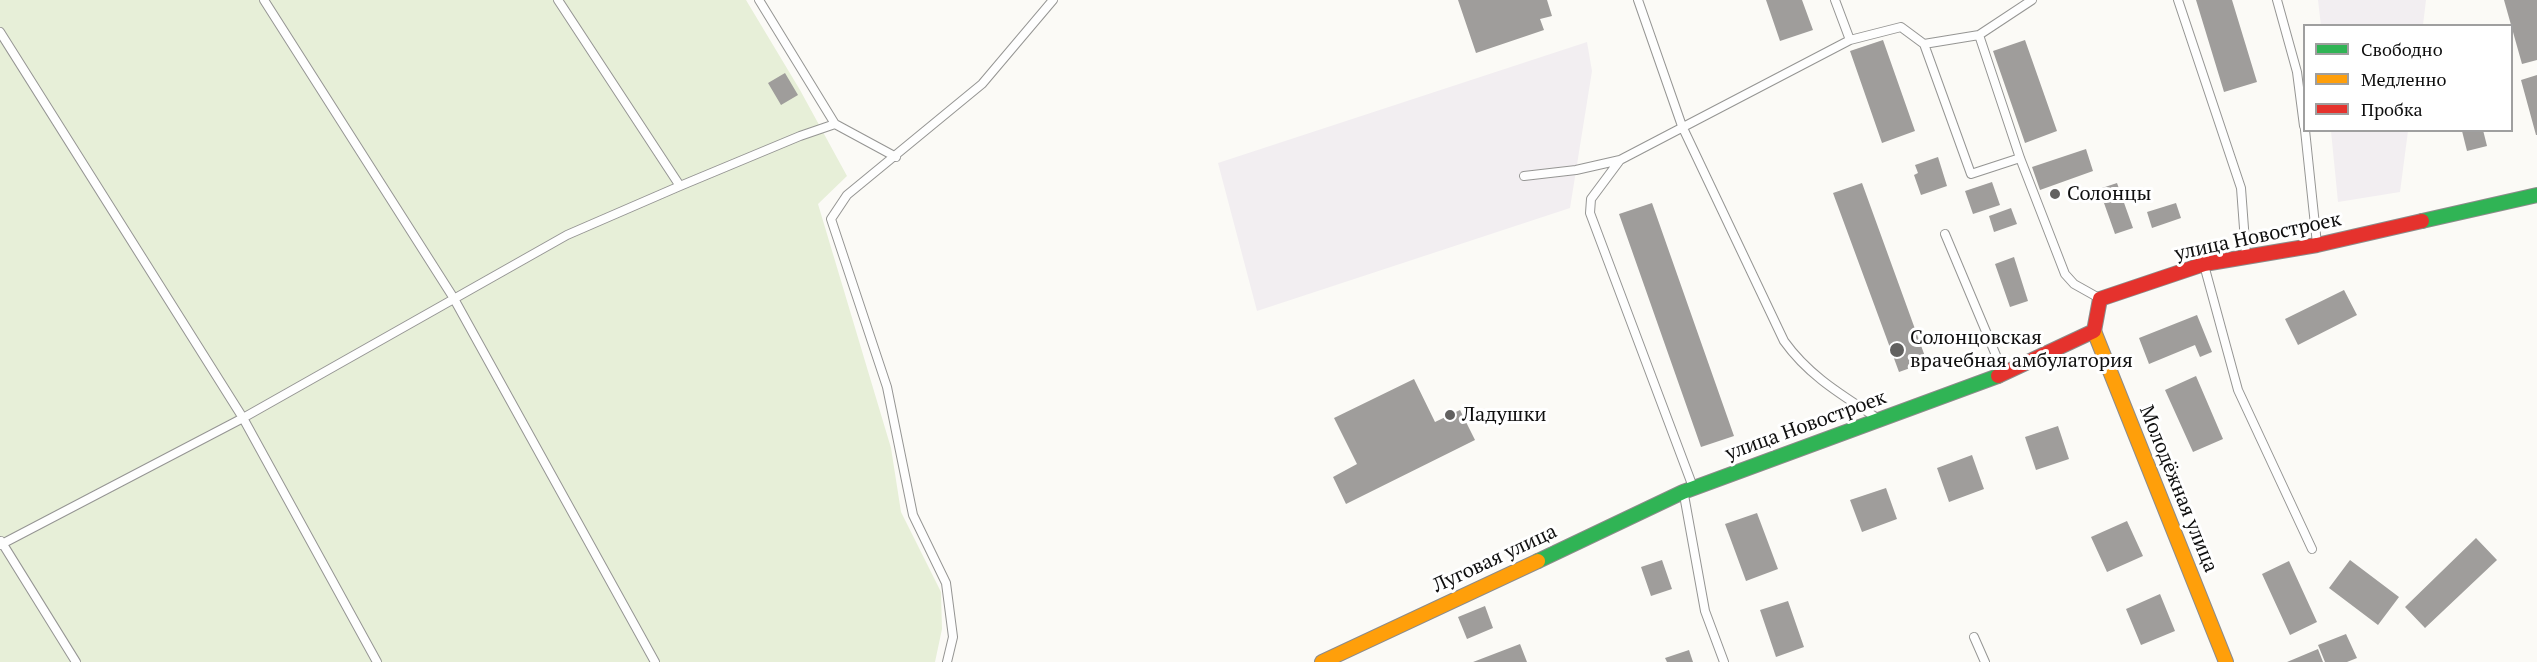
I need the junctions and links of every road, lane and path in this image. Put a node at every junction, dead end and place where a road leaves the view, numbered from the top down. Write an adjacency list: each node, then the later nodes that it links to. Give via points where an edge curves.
1 (264, 0): 28 (lane)
2 (558, 0): 22 (lane)
3 (759, 0): 15 (lane)
4 (1053, 0): 18 (lane, via 982,84)
5 (1638, 0): 16 (lane)
6 (1835, 0): 12 (lane)
7 (2032, 0): 11 (lane)
8 (2178, 0): 26 (lane, via 2241,188)
9 (2277, 0): 14 (lane, via 2297,72)
10 (0, 32): 32 (lane)
11 (1978, 35): 13 (lane); 19 (lane)
12 (1850, 40): 13 (lane, via 1901,27); 16 (lane)
13 (1924, 44): 19 (lane, via 1971,174)
14 (2303, 118)
15 (835, 124): 18 (lane); 22 (lane)
16 (1682, 126): 20 (lane); 33 (lane, via 1784,341 1816,378)
17 (2305, 132): 25 (lane)
18 (896, 157): 41 (lane, via 847,195 831,219 887,387 913,515 946,583 953,637)
19 (2020, 158): 29 (lane, via 2065,274 2074,284)
20 (1620, 160): 21 (lane); 34 (lane, via 1591,199 1590,213)
21 (1524, 176)
22 (680, 186): 28 (lane, via 567,235)
23 (2537, 195): 25 (street, улица Новостроек)
24 (1945, 234): 31 (lane)
25 (2318, 245): 26 (street, улица Новостроек)
26 (2246, 258): 27 (street, улица Новостроек)
27 (2204, 264): 29 (street, улица Новостроек); 36 (lane, via 2238,390)
28 (453, 297): 32 (lane); 40 (lane)
29 (2100, 298): 30 (street)
30 (2094, 331): 31 (street, улица Новостроек); 45 (street, Молодёжная улица)
31 (2004, 374): 33 (street, улица Новостроек)
32 (243, 418): 35 (lane); 39 (lane)
33 (1880, 421): 34 (street, улица Новостроек)
34 (1688, 490): 42 (street, Луговая улица); 43 (lane, via 1705,611)
35 (1, 542): 38 (lane)
36 (2312, 549)
37 (1974, 637): 44 (lane)
38 (76, 662)
39 (377, 662)
40 (655, 662)
41 (947, 662)
42 (1322, 662)
43 (1724, 662)
44 (1985, 662)
45 (2226, 662)

